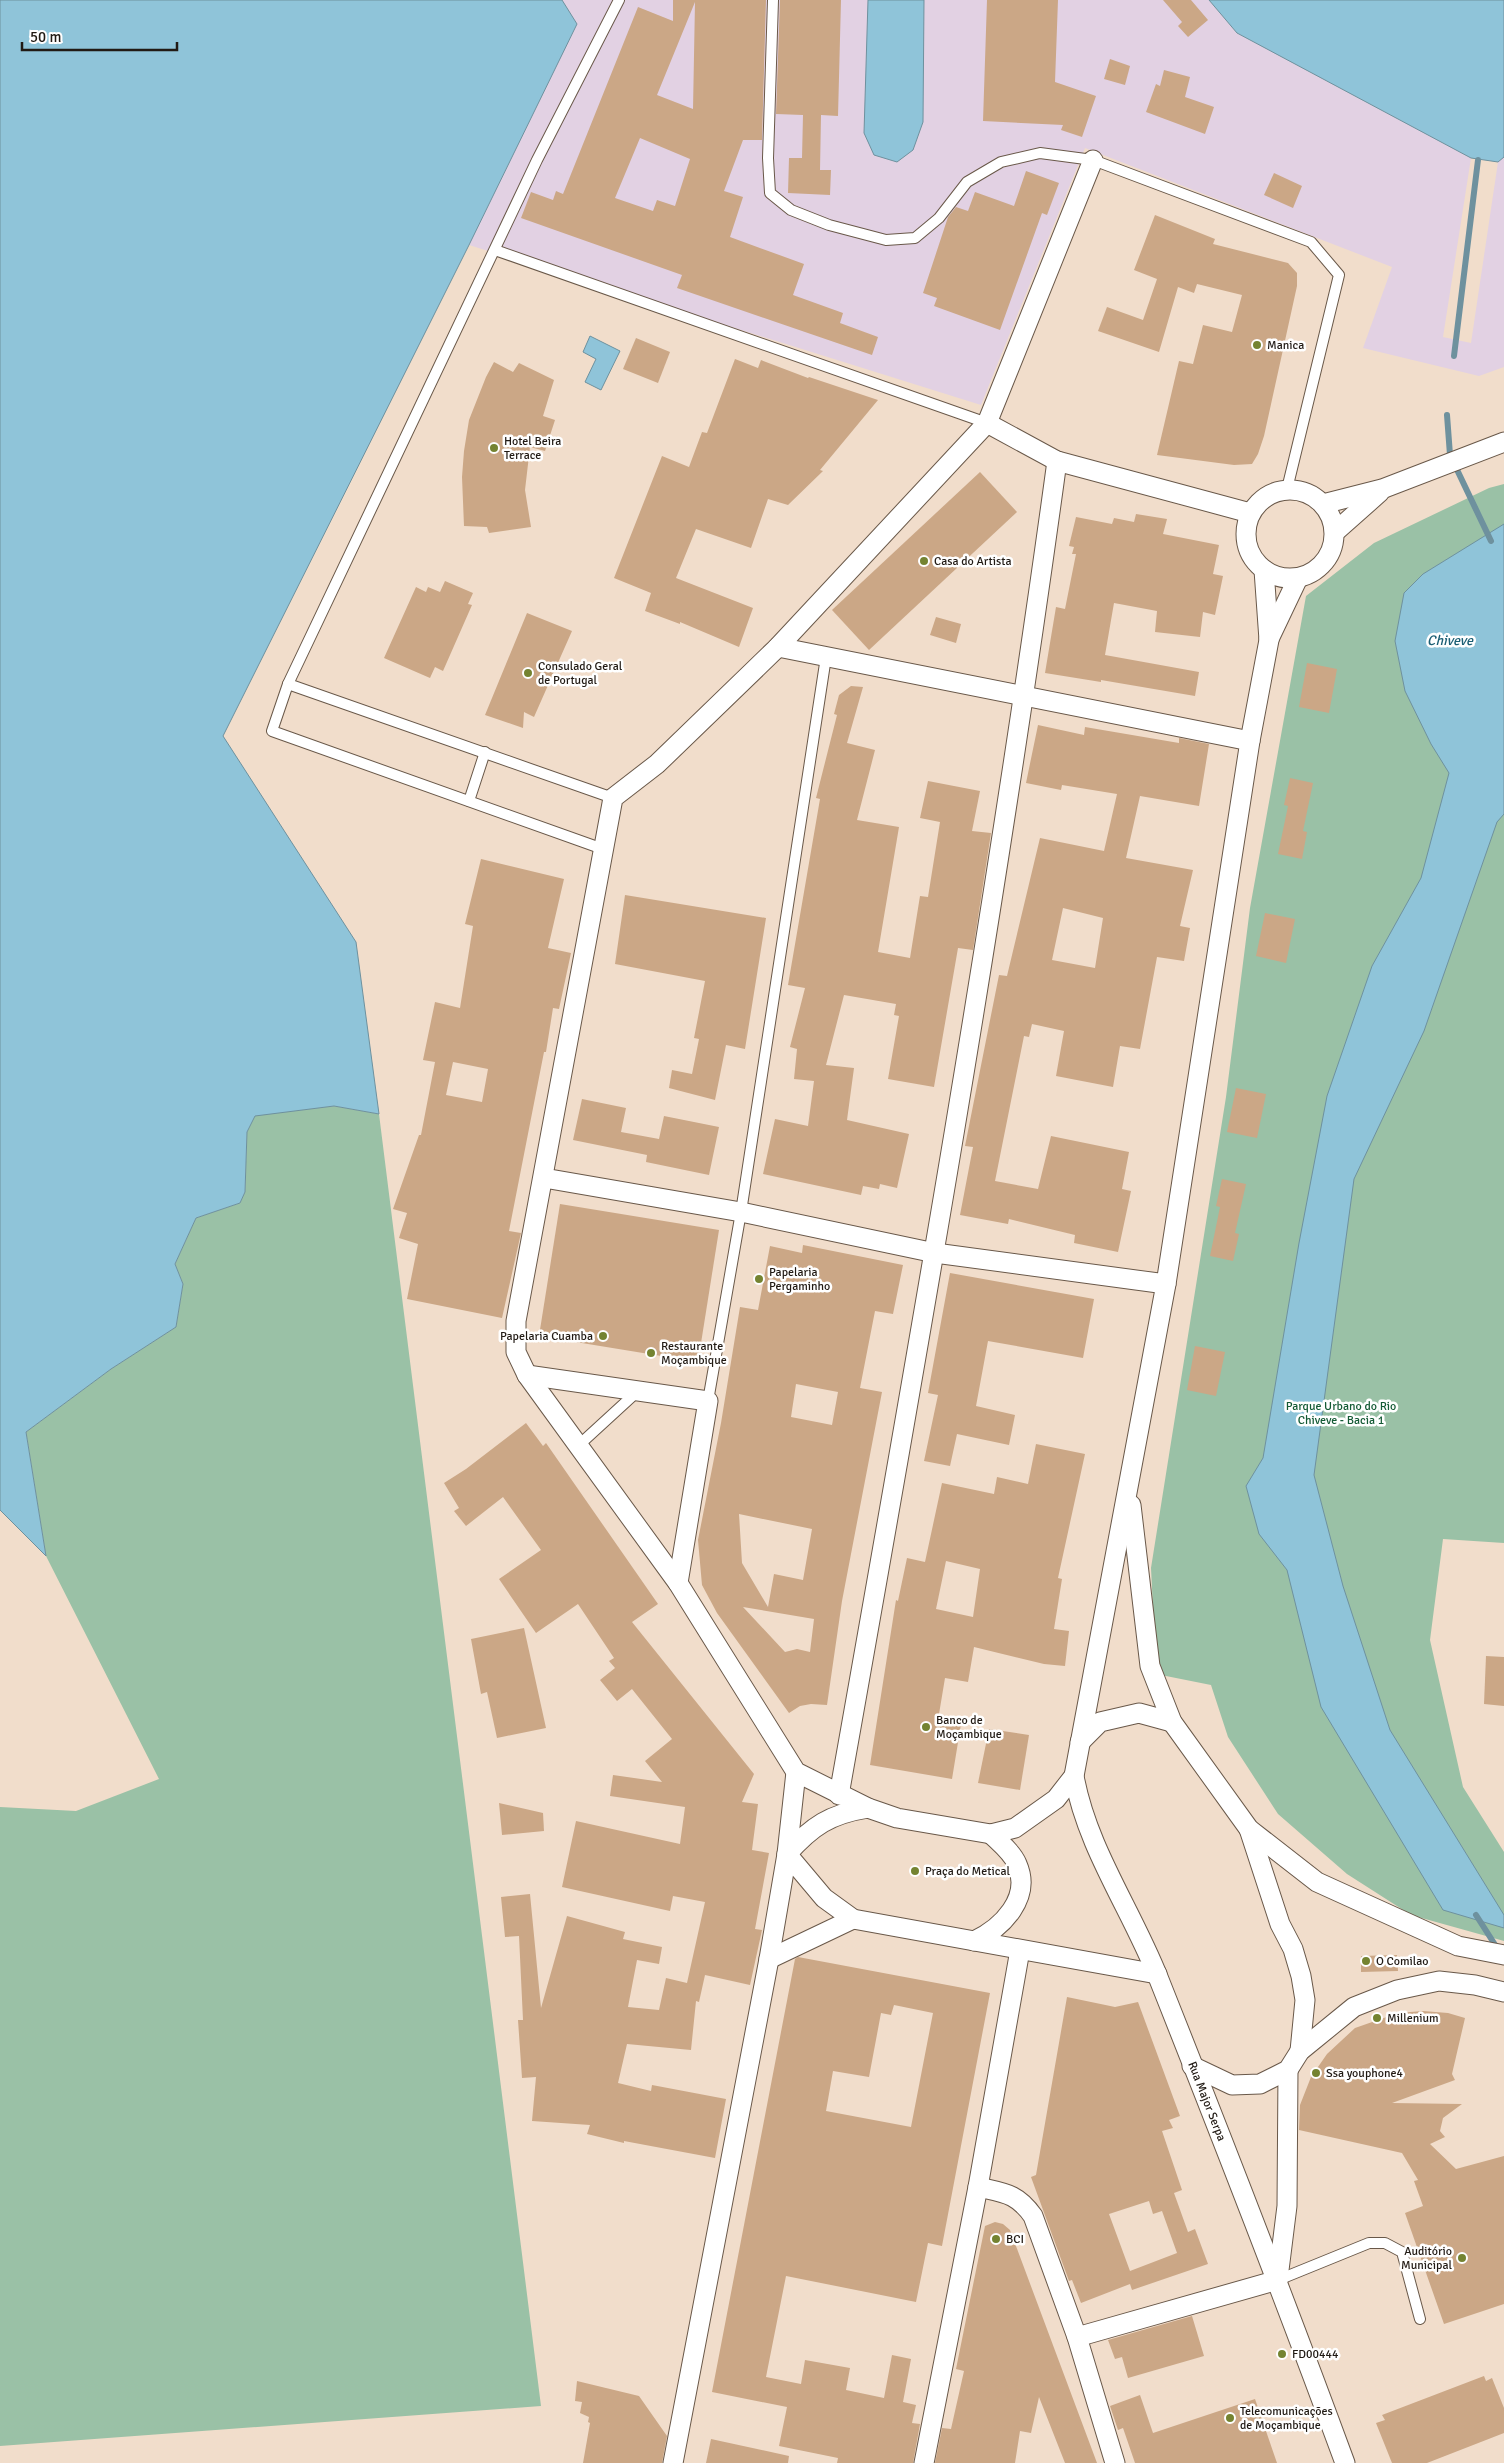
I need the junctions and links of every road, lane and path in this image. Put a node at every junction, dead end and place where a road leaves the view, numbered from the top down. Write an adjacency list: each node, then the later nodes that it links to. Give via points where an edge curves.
1 (619, 0): 4 (lane)
2 (773, 0): 3 (lane, via 768,158 770,194 791,210 829,225 886,240 915,238 939,218 967,182 1001,162 1040,153)
3 (1093, 160): 5 (street); 8 (lane, via 1311,242 1339,275)
4 (495, 250): 5 (lane); 18 (lane)
5 (987, 423): 7 (street); 16 (street)
6 (1498, 444): 9 (street)
7 (1057, 461): 11 (street); 19 (street)
8 (1287, 489): 10 (street, via 1307,492); 11 (street, via 1259,501)
9 (1382, 489): 10 (street); 12 (street)
10 (1323, 504): 12 (street, via 1332,517)
11 (1250, 513): 13 (street, via 1245,534 1250,554)
12 (1335, 532): 14 (street, via 1333,548 1325,562 1318,570)
13 (1264, 570): 14 (street, via 1280,578); 15 (street)
14 (1298, 578): 15 (street)
15 (1268, 640): 20 (street, Rua Major Serpa)
16 (778, 647): 17 (street); 22 (street, via 657,764)
17 (826, 657): 19 (street); 26 (lane)
18 (288, 684): 21 (lane); 23 (lane, via 272,731)
19 (1025, 696): 20 (street); 27 (street)
20 (1250, 740): 28 (street, Rua Major Serpa)
21 (485, 752): 22 (lane); 23 (lane)
22 (613, 798): 24 (street)
23 (469, 801): 24 (lane)
24 (604, 849): 25 (street)
25 (544, 1178): 26 (street); 29 (street, via 516,1321 516,1352)
26 (741, 1212): 27 (street); 31 (lane)
27 (935, 1253): 28 (street); 39 (street)
28 (1166, 1284): 33 (street, Rua Major Serpa)
29 (527, 1375): 30 (street); 32 (street)
30 (639, 1390): 31 (street); 32 (lane)
31 (708, 1401): 34 (street)
32 (578, 1445): 34 (street)
33 (1129, 1487): 35 (street, via 1150,1666); 36 (street, Rua Major Serpa)
34 (678, 1583): 37 (street)
35 (1172, 1722): 36 (street, via 1139,1713 1100,1722); 41 (street)
36 (1080, 1742): 38 (street, Rua Major Serpa)
37 (796, 1772): 39 (street); 43 (street)
38 (1074, 1776): 42 (street, via 1056,1799 1015,1828); 49 (street, Rua Major Serpa, via 1079,1805 1097,1850)
39 (839, 1795): 40 (street)
40 (868, 1808): 42 (street, via 907,1820); 43 (street, via 835,1816 817,1825)
41 (1249, 1829): 47 (street, via 1317,1882 1458,1946); 51 (street, via 1300,1976 1305,2000)
42 (991, 1834): 45 (street, via 1017,1864 1020,1881 1018,1899 1010,1915 990,1934)
43 (787, 1854): 44 (street, via 824,1898); 48 (street)
44 (853, 1919): 45 (street); 48 (street)
45 (974, 1942): 46 (street)
46 (1020, 1950): 49 (street); 54 (street)
47 (1504, 1955)
48 (769, 1959): 58 (street)
49 (1157, 1974): 52 (street, Rua Major Serpa)
50 (1504, 1992): 51 (street, via 1439,1981 1397,1990 1354,2008)
51 (1300, 2051): 53 (street)
52 (1192, 2066): 53 (street, via 1232,2085 1260,2084); 55 (street, Rua Major Serpa)
53 (1288, 2070): 55 (street, via 1287,2206)
54 (978, 2187): 57 (street, via 1010,2194 1024,2202 1033,2216); 59 (street)
55 (1278, 2280): 56 (lane, via 1370,2243 1385,2243 1402,2252); 57 (street); 61 (street, Rua Major Serpa)
56 (1420, 2320)
57 (1077, 2337): 60 (street)
58 (673, 2463)
59 (924, 2463)
60 (1115, 2463)
61 (1345, 2463)

